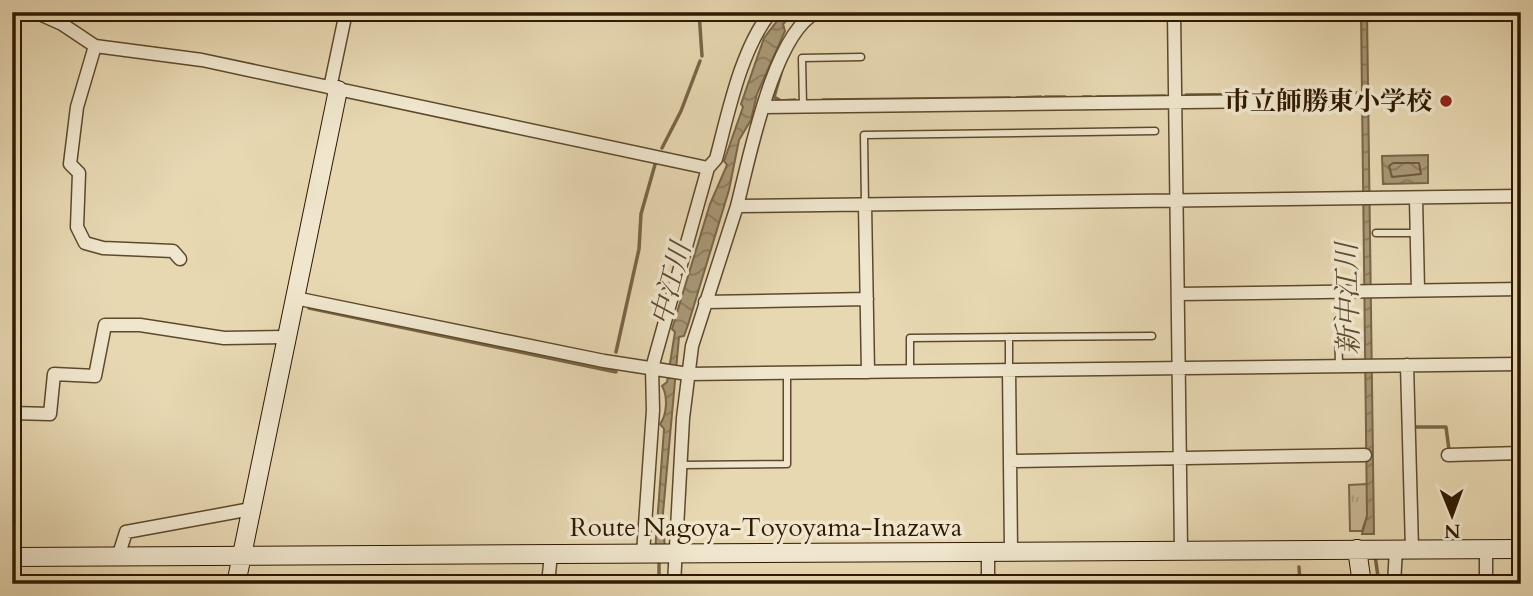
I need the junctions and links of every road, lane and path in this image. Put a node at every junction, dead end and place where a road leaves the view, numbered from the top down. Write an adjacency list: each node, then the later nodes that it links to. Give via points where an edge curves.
1 (36, 12): 6 (street)
2 (346, 12): 8 (street)
3 (771, 12): 14 (street, via 751,46 716,159)
4 (817, 12): 12 (street, via 784,49)
5 (1174, 12): 10 (street)
6 (95, 46): 8 (street, via 182,56); 22 (street, via 71,143 70,164 79,173 77,228 85,243 173,251)
7 (861, 57): 11 (lane, via 802,58)
8 (334, 89): 14 (street); 26 (main road)
9 (1359, 100): 10 (street)
10 (1175, 101): 11 (street); 17 (street)
11 (803, 106): 12 (street)
12 (763, 107): 19 (street)
13 (1155, 131): 18 (lane, via 864,135)
14 (708, 168): 37 (street)
15 (1521, 197): 16 (street)
16 (1416, 198): 17 (street); 21 (street)
17 (1177, 202): 18 (street); 25 (street)
18 (865, 205): 19 (street); 27 (street)
19 (737, 206): 28 (street)
20 (1376, 233): 21 (lane)
21 (1417, 233): 24 (street)
22 (180, 259)
23 (1521, 289): 24 (street)
24 (1418, 290): 25 (street)
25 (1178, 294): 36 (street)
26 (295, 298): 31 (main road); 37 (street)
27 (867, 299): 28 (street); 40 (street)
28 (705, 302): 42 (street)
29 (1339, 320): 35 (lane)
30 (1152, 336): 32 (lane)
31 (286, 337): 43 (street, via 224,338 140,325 105,325 95,376 54,374 50,414); 50 (main road)
32 (1009, 337): 38 (lane); 39 (lane, via 910,338)
33 (1521, 364): 34 (street)
34 (1407, 365): 35 (street); 52 (street)
35 (1339, 366): 36 (street)
36 (1179, 367): 38 (street); 47 (street)
37 (655, 369): 42 (street); 59 (street)
38 (1009, 370): 39 (street); 48 (street)
39 (910, 371): 40 (street)
40 (868, 372): 41 (street)
41 (787, 373): 42 (street); 49 (lane, via 787,464)
42 (689, 374): 49 (street)
43 (12, 413)
44 (1521, 453): 46 (street)
45 (1364, 455): 47 (street)
46 (1448, 455)
47 (1180, 458): 48 (street); 55 (street)
48 (1010, 461): 56 (street)
49 (680, 464): 60 (street)
50 (251, 509): 61 (main road); 63 (street, via 126,532)
51 (1360, 549): 52 (main road, Route Nagoya-Toyoyama-Inazawa); 55 (main road, Route Nagoya-Toyoyama-Inazawa); 68 (main road)
52 (1398, 549): 53 (main road, Route Nagoya-Toyoyama-Inazawa); 69 (street)
53 (1486, 549): 54 (main road, Route Nagoya-Toyoyama-Inazawa); 70 (street)
54 (1521, 549)
55 (1181, 550): 56 (main road, Route Nagoya-Toyoyama-Inazawa)
56 (1011, 551): 57 (main road, Route Nagoya-Toyoyama-Inazawa)
57 (988, 552): 60 (main road, Route Nagoya-Toyoyama-Inazawa); 67 (street)
58 (551, 554): 59 (main road, Route Nagoya-Toyoyama-Inazawa); 61 (main road, Route Nagoya-Toyoyama-Inazawa); 65 (street)
59 (644, 554): 60 (main road, Route Nagoya-Toyoyama-Inazawa)
60 (675, 554): 66 (street)
61 (240, 556): 63 (main road, Route Nagoya-Toyoyama-Inazawa); 64 (main road)
62 (12, 557): 63 (main road, Route Nagoya-Toyoyama-Inazawa)
63 (118, 557)
64 (236, 584)
65 (548, 584)
66 (674, 584)
67 (988, 584)
68 (1362, 584)
69 (1394, 584)
70 (1486, 584)

